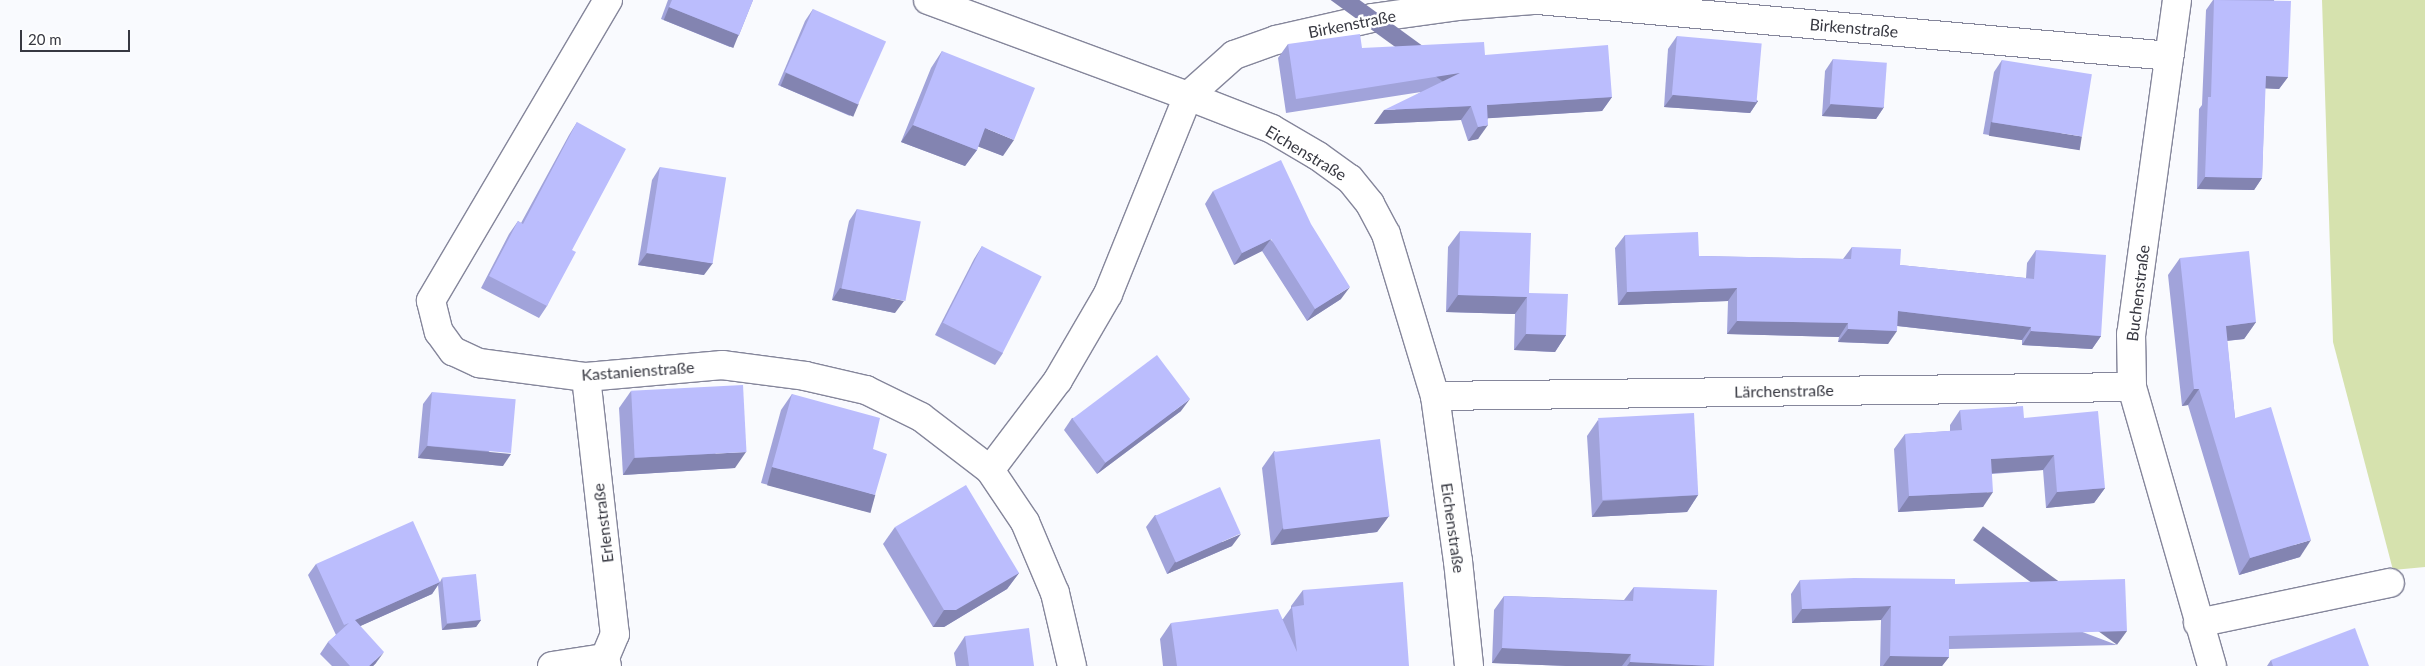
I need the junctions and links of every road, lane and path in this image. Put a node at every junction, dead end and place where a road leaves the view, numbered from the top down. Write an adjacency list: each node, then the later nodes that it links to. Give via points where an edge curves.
1 (608, 0): 8 (street, Kastanienstraße, via 431,301 439,332 453,351 479,363)
2 (928, 0): 7 (street, Eichenstraße)
3 (1533, 0): 7 (street, Birkenstraße, via 1372,18 1276,40 1234,55)
4 (1538, 0): 6 (street, Birkenstraße)
5 (2177, 0): 6 (street, Buchenstraße)
6 (2170, 56): 9 (street, Buchenstraße, via 2131,334)
7 (1188, 96): 10 (street, Eichenstraße, via 1272,129 1350,179 1370,204 1386,234); 11 (street, via 1108,294 1058,380)
8 (586, 377): 11 (street, Kastanienstraße, via 722,365 805,376 866,390 921,417); 14 (street, Erlenstraße, via 615,634)
9 (2132, 387): 10 (street, Lärchenstraße); 13 (street, Buchenstraße)
10 (1435, 396): 17 (street, Eichenstraße)
11 (990, 470): 16 (street, Kastanienstraße, via 1025,522 1055,593)
12 (2390, 583): 13 (street)
13 (2198, 623): 18 (street, Buchenstraße)
14 (606, 662): 15 (street)
15 (552, 666)
16 (1072, 666)
17 (1469, 666)
18 (2212, 666)

